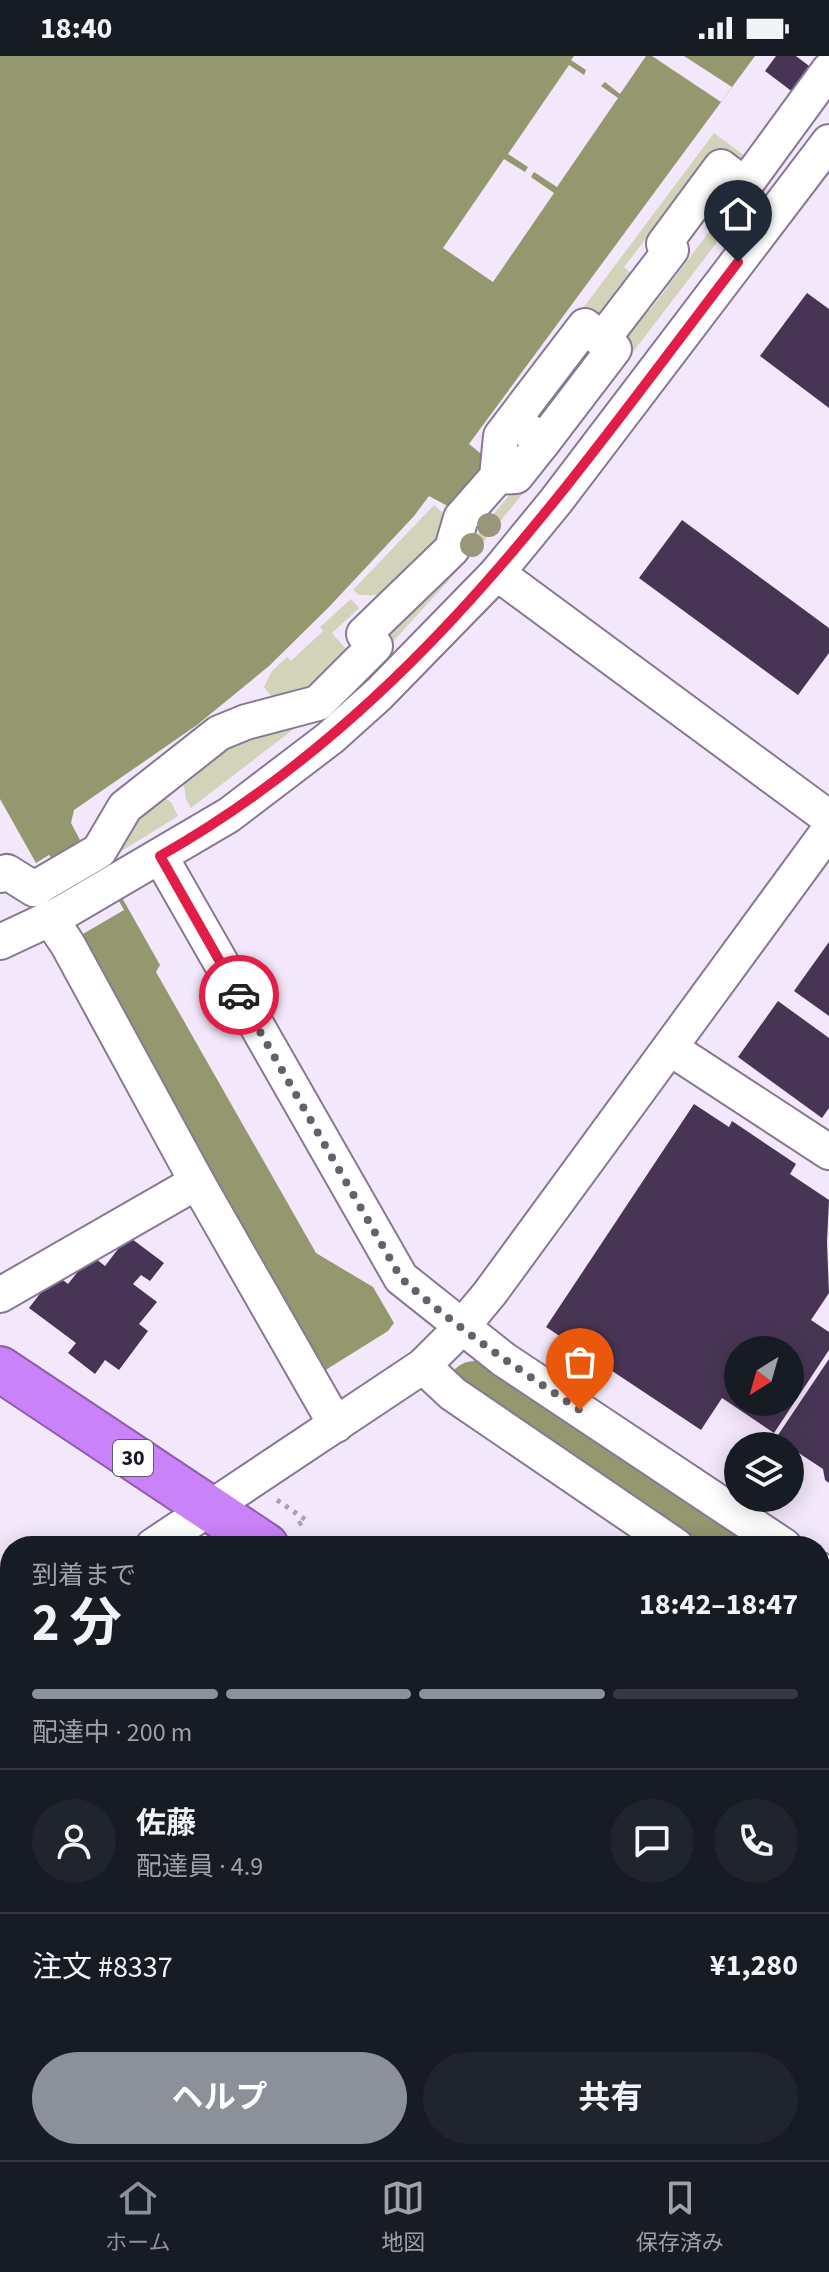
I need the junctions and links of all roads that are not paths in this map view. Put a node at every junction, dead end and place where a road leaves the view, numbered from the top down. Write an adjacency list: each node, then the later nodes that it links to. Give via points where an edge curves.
1 (829, 70): 3 (street, via 745,185 721,167 664,244 671,250)
2 (829, 142): 7 (street)
3 (602, 340): 4 (street, via 585,326); 5 (street, via 614,349)
4 (514, 420): 5 (street); 6 (street, via 501,436)
5 (543, 442): 6 (street, via 516,476)
6 (497, 477): 11 (street, via 461,518 452,549 364,634 375,646 318,703 219,733 125,807 99,851 34,889 7,872)
7 (497, 573): 8 (street); 10 (street, via 330,738 240,808)
8 (829, 818)
9 (829, 830): 14 (street)
10 (160, 856): 12 (street); 18 (street, via 401,1278)
11 (0, 875)
12 (56, 915): 13 (street); 16 (street)
13 (0, 942)
14 (670, 1048): 15 (street); 18 (street)
15 (829, 1152)
16 (197, 1182): 17 (street); 21 (street)
17 (0, 1295)
18 (461, 1328): 19 (street); 26 (street)
19 (423, 1366): 21 (street); 25 (street, via 453,1394)
20 (0, 1369): 22 (highway, 30)
21 (336, 1425): 22 (street)
22 (210, 1509): 23 (street); 24 (highway, 30)
23 (168, 1536)
24 (251, 1536)
25 (661, 1536)
26 (769, 1536)

